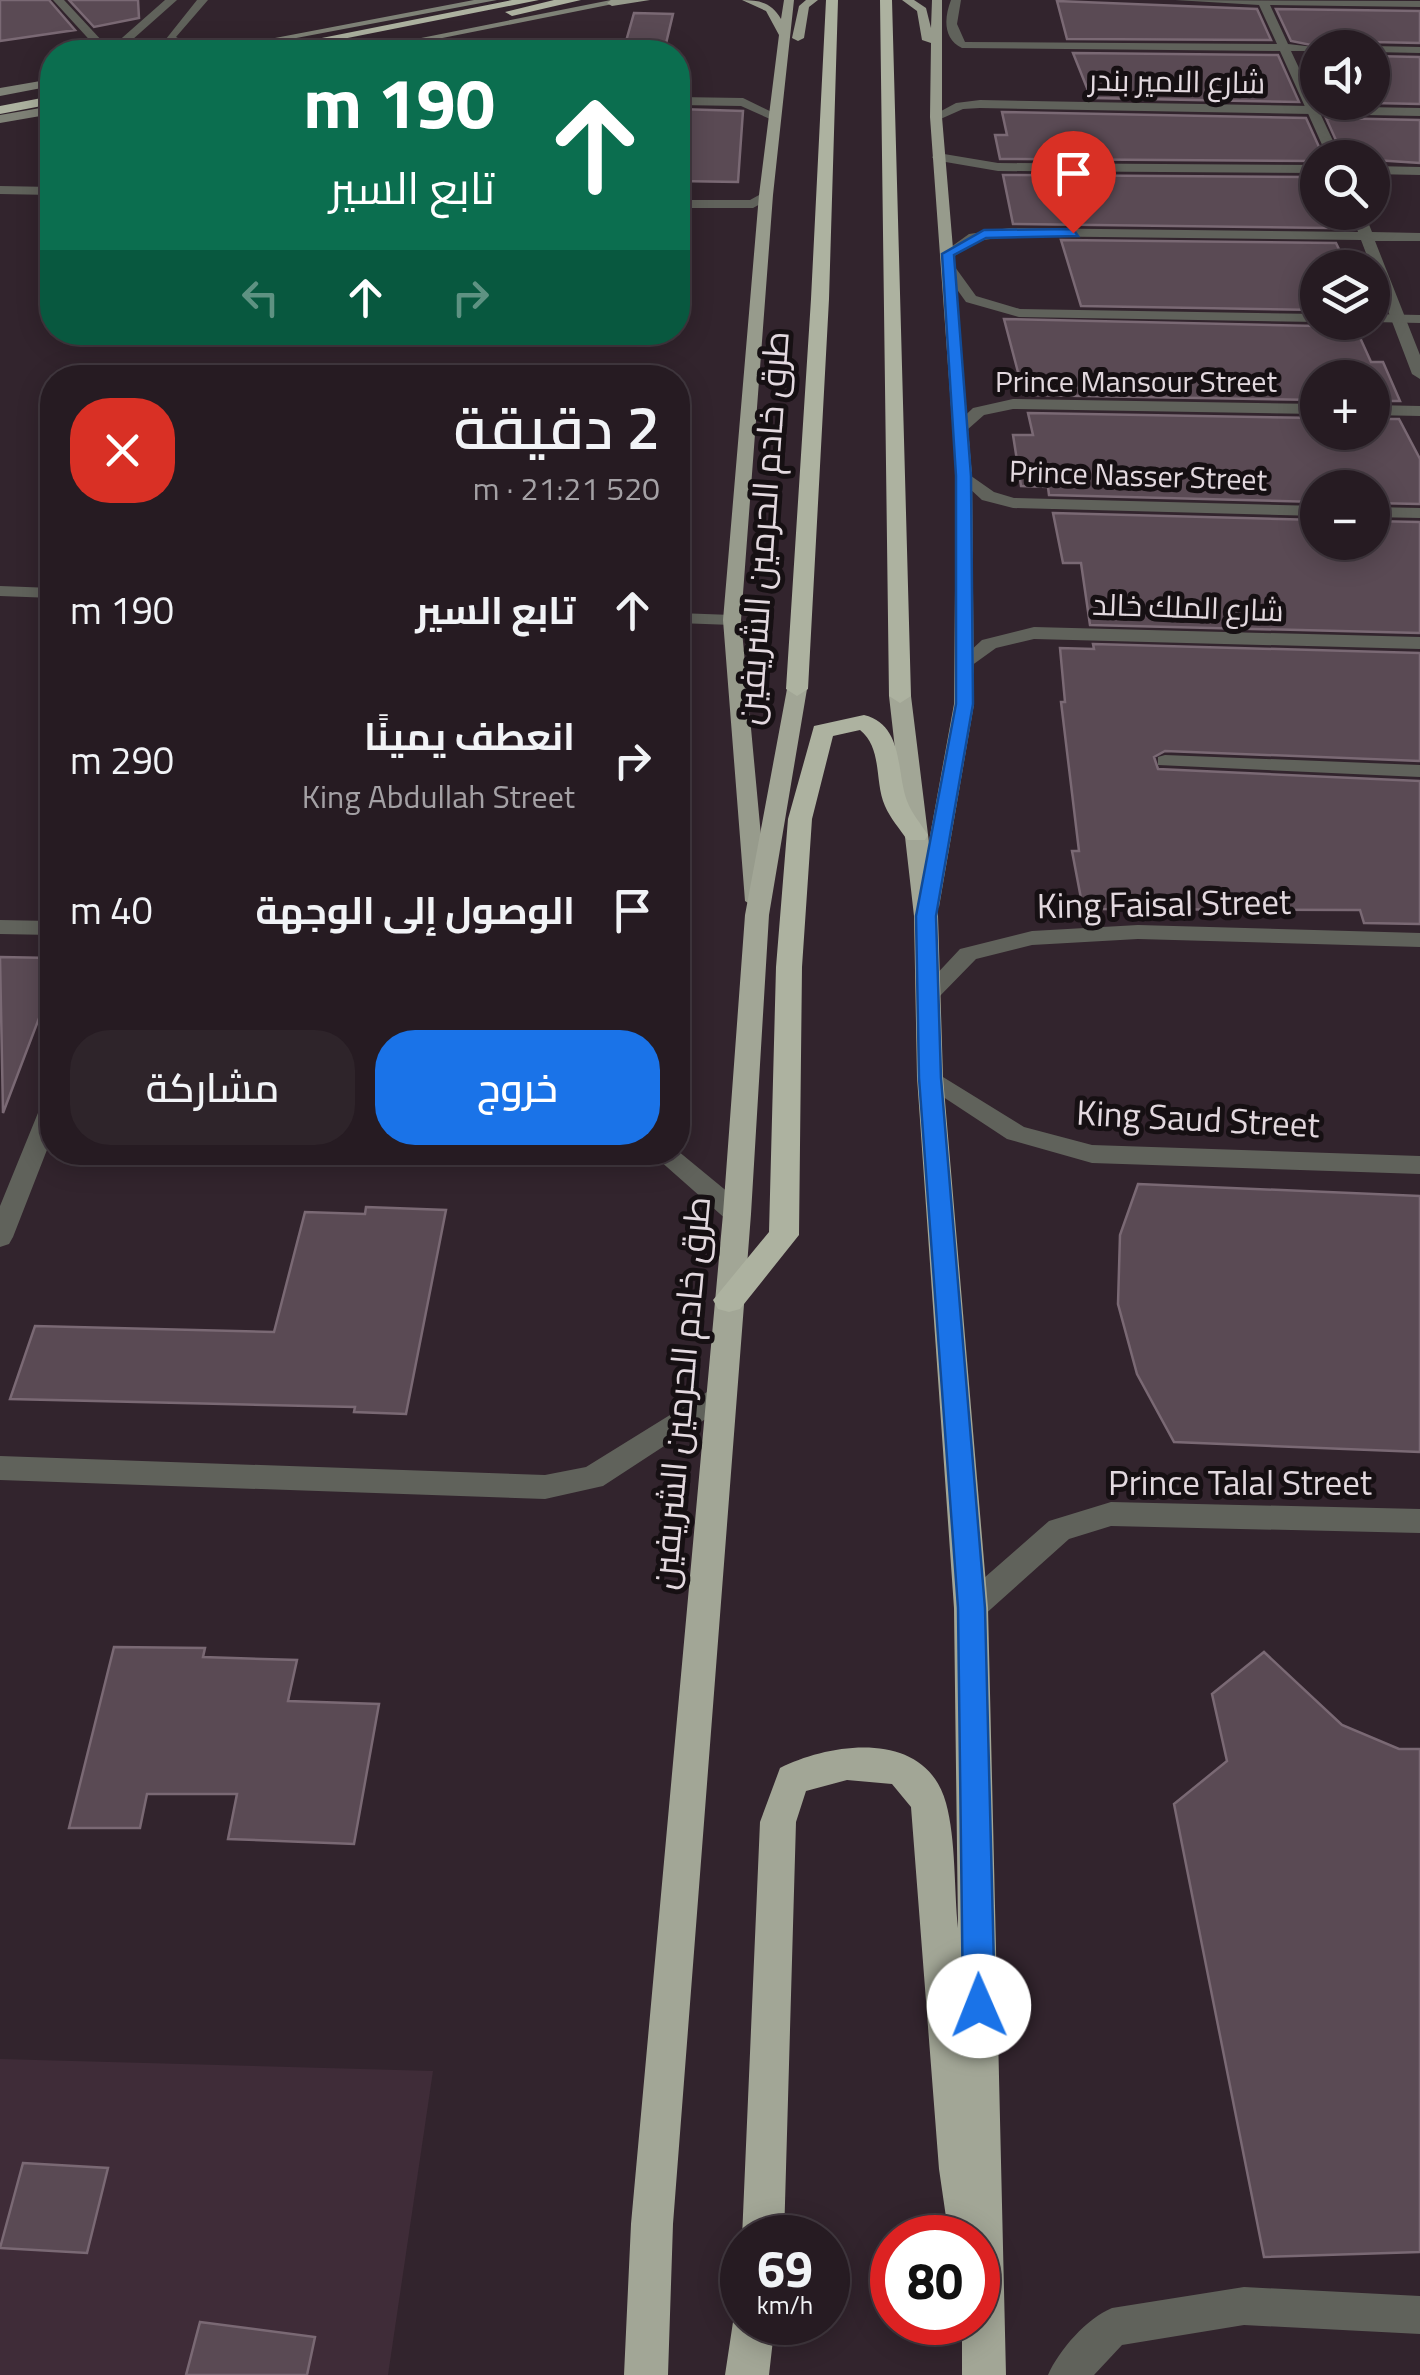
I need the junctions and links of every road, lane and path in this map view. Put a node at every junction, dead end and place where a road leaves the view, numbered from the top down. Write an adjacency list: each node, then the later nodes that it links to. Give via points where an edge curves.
1 (58, 0): 23 (street)
2 (172, 0): 24 (street)
3 (204, 0): 22 (street)
4 (492, 0): 27 (main road)
5 (533, 0): 28 (highway)
6 (575, 0): 29 (highway)
7 (627, 0): 19 (main road)
8 (645, 0): 19 (main road)
9 (748, 0): 21 (main road, via 770,9)
10 (788, 0): 21 (main road)
11 (832, 0): 83 (highway, طرق خادم الحرمين الشريفين)
12 (886, 0): 84 (highway)
13 (937, 0): 35 (main road)
14 (956, 0): 31 (street, via 951,20 962,45)
15 (1180, 0): 17 (street)
16 (812, 1): 40 (main road, via 804,6 794,59)
17 (1262, 1): 20 (street); 31 (street)
18 (912, 2): 35 (main road)
19 (612, 3): 30 (main road)
20 (1420, 4)
21 (785, 34): 40 (main road)
22 (170, 37): 25 (street); 26 (street)
23 (95, 40)
24 (126, 40)
25 (169, 40)
26 (172, 40)
27 (270, 40)
28 (321, 40)
29 (366, 40)
30 (419, 40)
31 (1283, 48): 32 (street); 36 (street)
32 (1300, 48)
33 (1390, 49): 34 (street)
34 (1420, 50)
35 (934, 69): 50 (main road)
36 (1300, 84)
37 (40, 85): 38 (main road)
38 (0, 92)
39 (40, 93): 41 (highway)
40 (778, 94): 49 (main road)
41 (0, 100)
42 (690, 100): 49 (street, via 743,102)
43 (40, 102): 44 (highway)
44 (0, 110)
45 (1300, 110): 50 (street, شارع الامير بندر, via 980,104)
46 (1390, 111): 48 (street, شارع الامير بندر)
47 (40, 112): 51 (main road)
48 (1420, 112)
49 (774, 116): 58 (main road)
50 (936, 117): 52 (main road)
51 (0, 119)
52 (938, 157): 53 (street, via 998,168); 63 (main road)
53 (1300, 169)
54 (1390, 171): 55 (street)
55 (1420, 172)
56 (0, 190): 57 (street)
57 (40, 191)
58 (766, 194): 59 (street, via 753,204); 80 (main road)
59 (690, 204)
60 (1364, 230): 61 (street)
61 (1366, 235): 62 (street); 63 (street, via 1009,232 974,236); 66 (street)
62 (1420, 237)
63 (949, 262): 64 (street, via 971,298 1019,313); 72 (main road)
64 (1300, 318)
65 (1390, 318): 66 (street)
66 (1402, 318): 67 (street); 68 (street)
67 (1420, 319)
68 (1420, 374)
69 (1300, 409): 72 (street, Prince Mansour Street, via 1013,404 979,410)
70 (1390, 410): 71 (street)
71 (1420, 411)
72 (961, 427): 73 (main road)
73 (964, 476): 74 (street, Prince Nasser Street, via 988,496 1013,503); 82 (main road)
74 (1300, 511)
75 (1390, 512): 76 (street)
76 (1420, 513)
77 (0, 591): 78 (street)
78 (40, 593)
79 (690, 618): 80 (street)
80 (732, 620): 88 (main road)
81 (1420, 643): 82 (street, شارع الملك خالد, via 1034,633 990,644)
82 (964, 665): 89 (main road, via 964,704)
83 (797, 688): 88 (highway, طرق خادم الحرمين الشريفين)
84 (900, 696): 87 (highway)
85 (1165, 761): 86 (street)
86 (1420, 770)
87 (916, 836): 89 (highway); 100 (highway, via 896,802 890,756 878,730 864,722 822,730 800,819 784,1235)
88 (757, 915): 98 (highway, طرق خادم الحرمين الشريفين)
89 (926, 916): 93 (highway)
90 (0, 927): 91 (street)
91 (40, 928)
92 (1420, 940): 93 (street, King Faisal Street, via 1138,932 1032,938 968,954)
93 (928, 995): 94 (highway)
94 (930, 1078): 97 (street, King Saud Street, via 1016,1133 1092,1154); 104 (highway)
95 (40, 1140): 99 (street)
96 (678, 1165): 98 (street)
97 (1420, 1165)
98 (737, 1214): 100 (highway, طرق خادم الحرمين الشريفين)
99 (0, 1237)
100 (729, 1300): 101 (highway, طرق خادم الحرمين الشريفين)
101 (720, 1395): 102 (street, via 592,1478 545,1486); 111 (highway, طرق خادم الحرمين الشريفين, via 652,2224)
102 (0, 1468)
103 (1420, 1521): 104 (street, Prince Talal Street, via 1111,1514 1059,1530)
104 (971, 1608): 107 (highway)
105 (764, 2215): 106 (highway, via 778,1822 792,1780 817,1766 875,1764 909,1774 929,1804)
106 (966, 2215)
107 (982, 2215)
108 (1420, 2315): 114 (street, via 1244,2306 1112,2327)
109 (751, 2345): 112 (highway)
110 (984, 2345): 113 (highway)
111 (646, 2375)
112 (747, 2375)
113 (984, 2375)
114 (1068, 2375)

